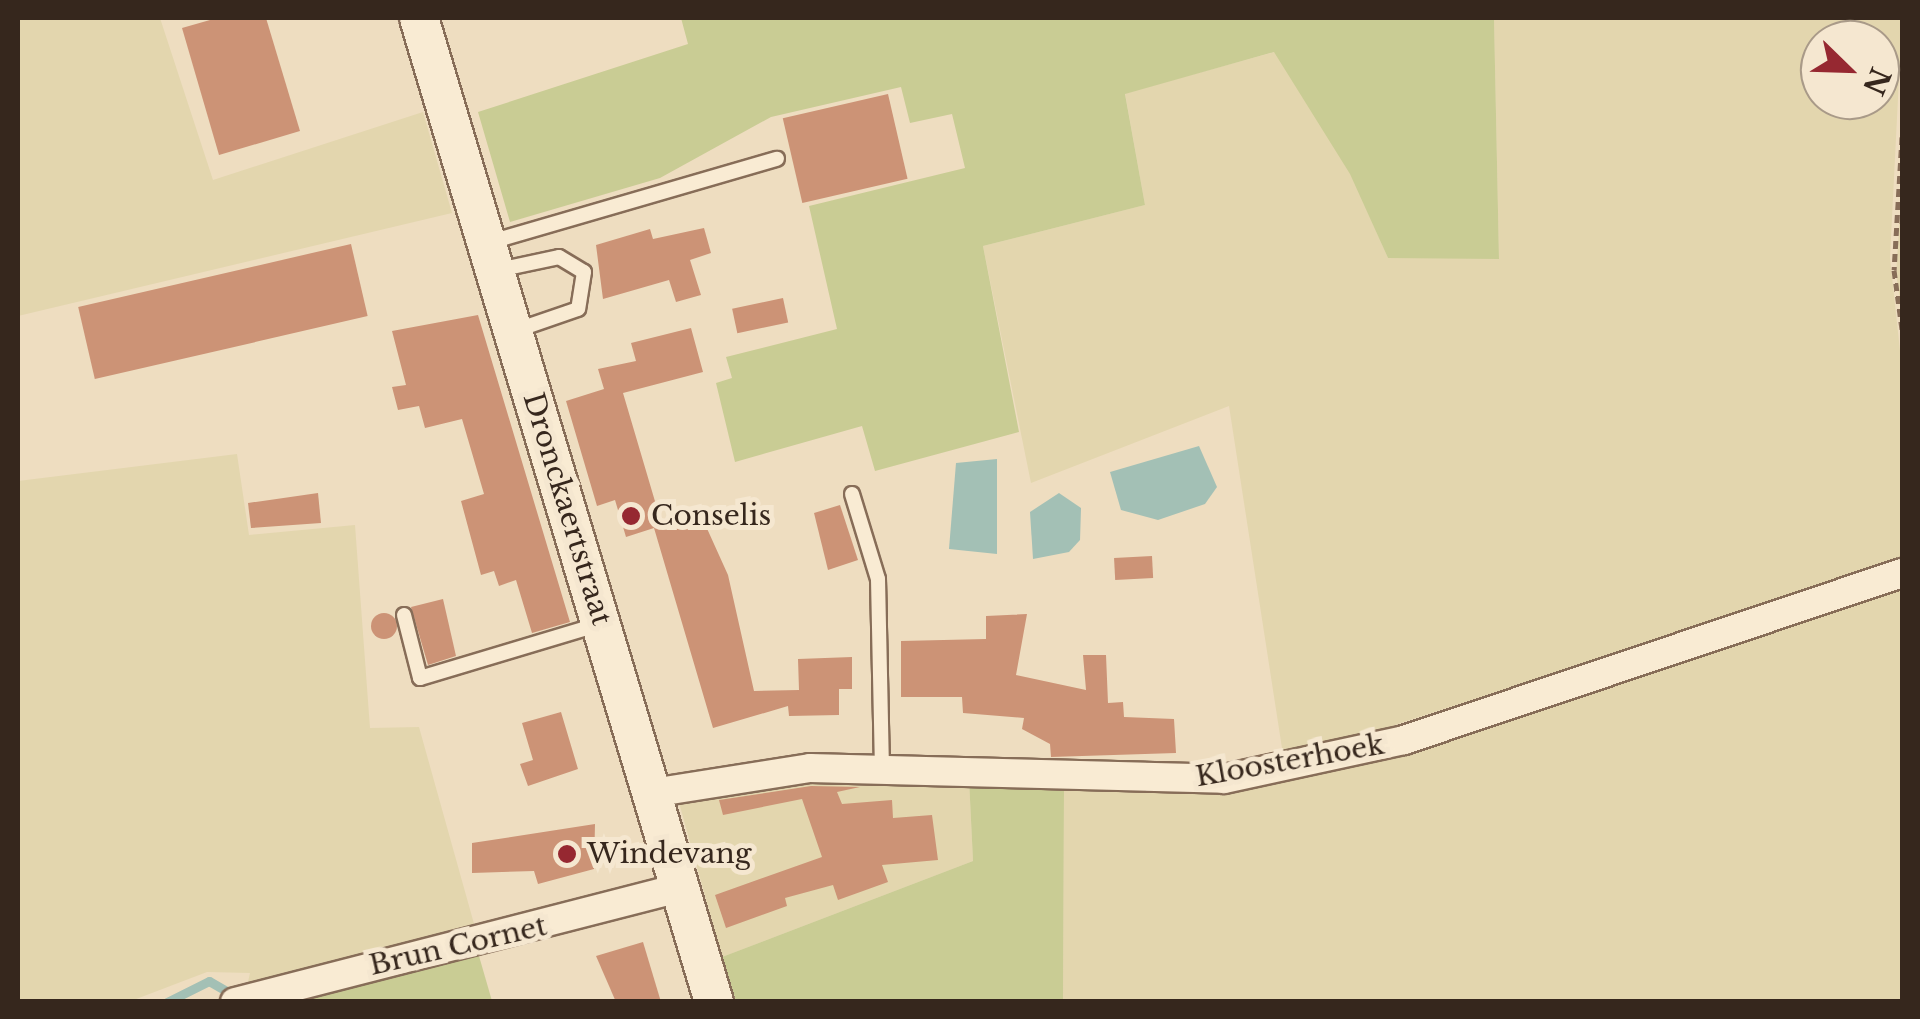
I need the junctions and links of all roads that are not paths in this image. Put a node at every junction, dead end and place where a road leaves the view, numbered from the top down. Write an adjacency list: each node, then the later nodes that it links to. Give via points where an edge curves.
1 (419, 18): 3 (main road, Dronckaertstraat)
2 (777, 160): 3 (lane)
3 (490, 257): 4 (main road, Dronckaertstraat); 4 (lane, via 560,257 584,272 578,308)
4 (513, 332): 8 (main road, Dronckaertstraat)
5 (852, 494): 9 (lane, via 878,579)
6 (1902, 573): 9 (street, Kloosterhoek, via 1310,762 1146,783)
7 (404, 615): 8 (lane, via 420,678)
8 (601, 624): 10 (main road, Dronckaertstraat)
9 (882, 768): 10 (street, Kloosterhoek, via 810,768)
10 (652, 793): 11 (main road, Dronckaertstraat)
11 (680, 888): 12 (street, Brun Cornet); 13 (main road, Dronckaertstraat)
12 (236, 1002)
13 (714, 1002)

